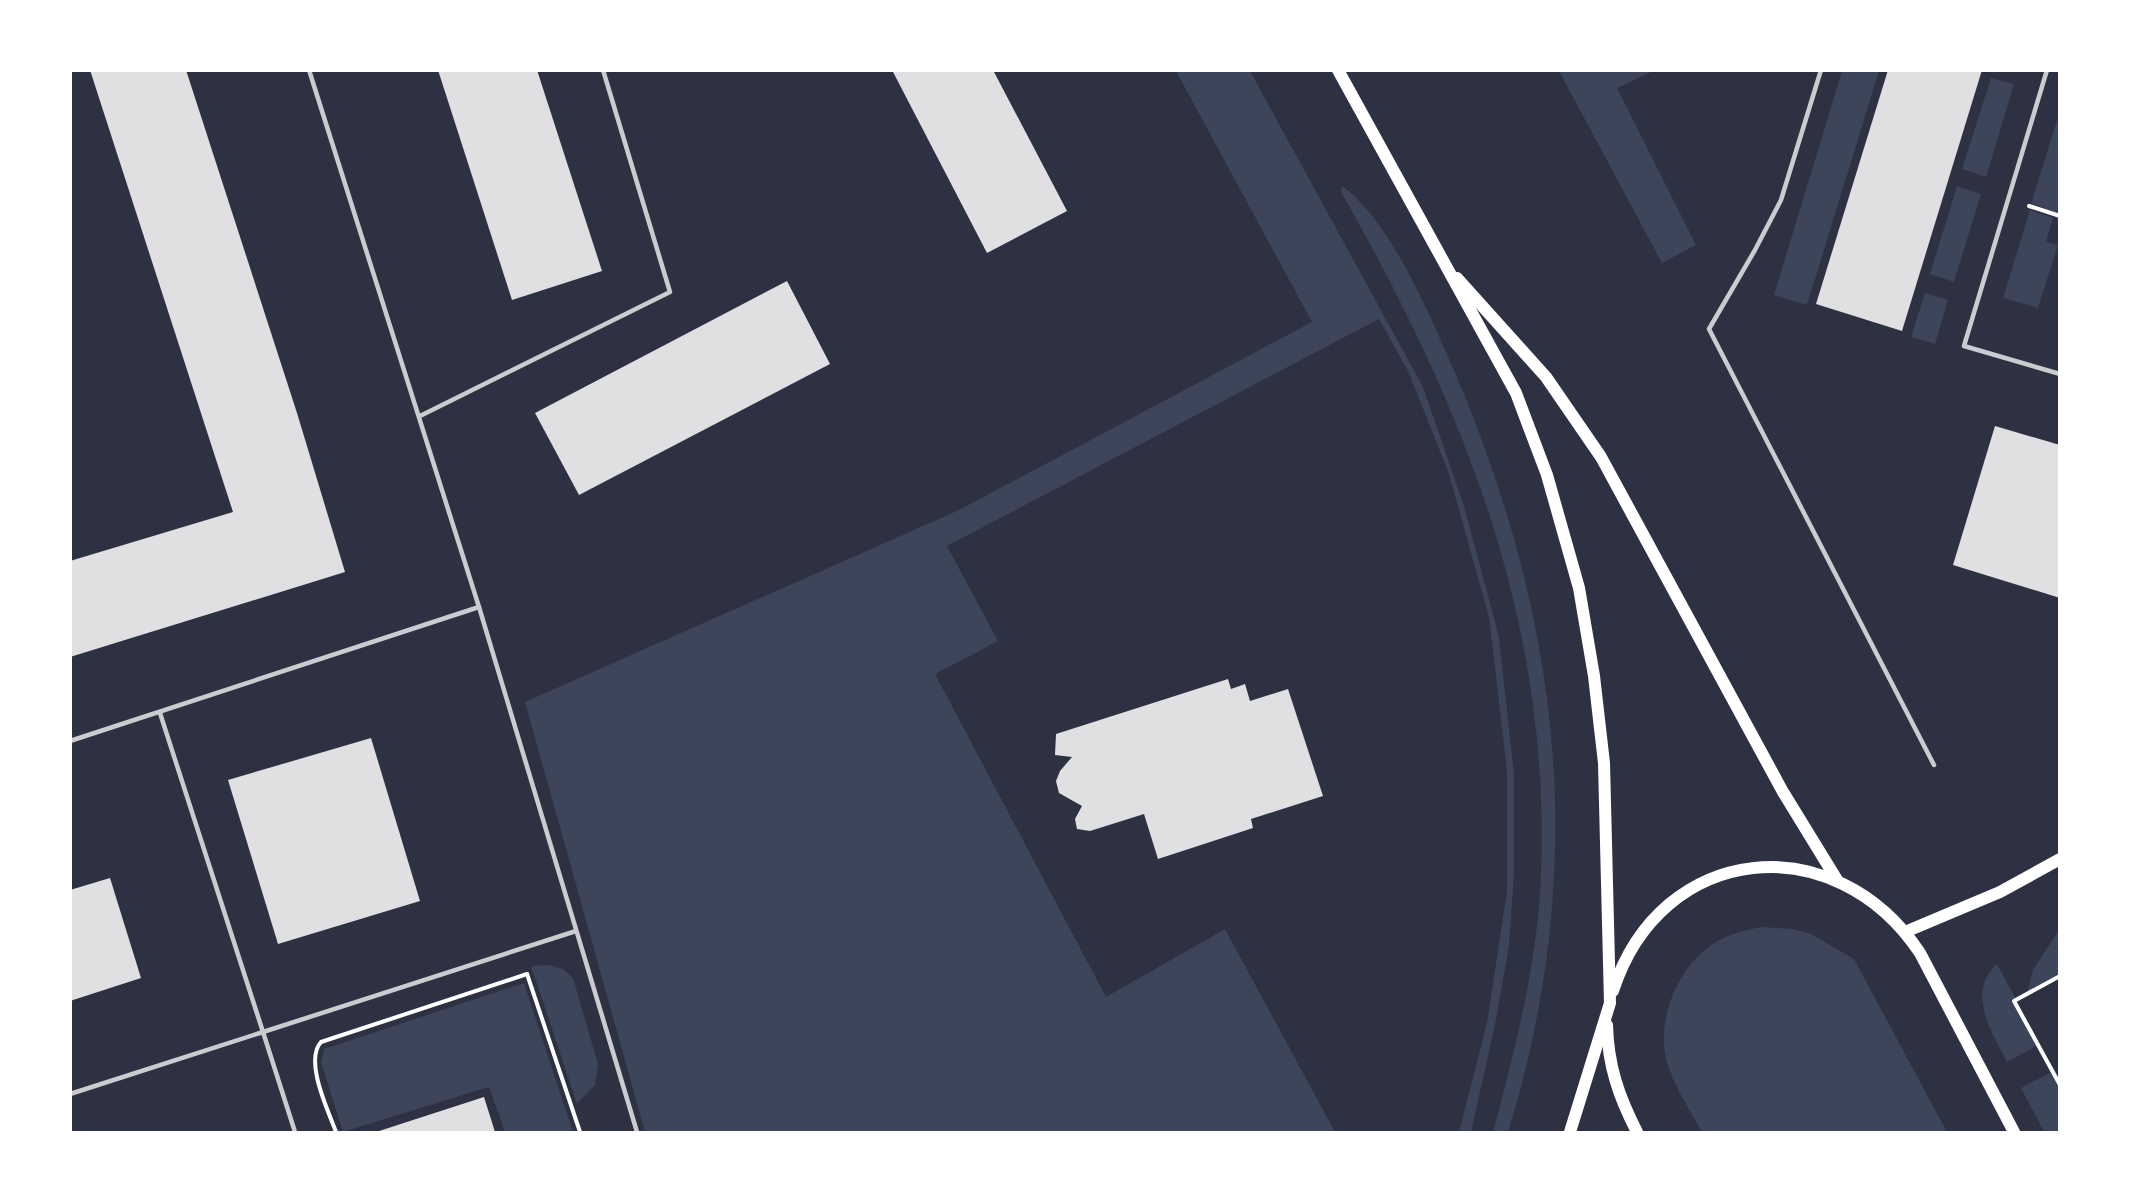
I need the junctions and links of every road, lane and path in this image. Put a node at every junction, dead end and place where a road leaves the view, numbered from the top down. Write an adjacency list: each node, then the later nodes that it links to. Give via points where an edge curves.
1 (309, 70): 8 (lane)
2 (603, 70): 8 (lane, via 670,292)
3 (1338, 70): 6 (main road)
4 (1821, 70): 12 (lane, via 1780,200 1709,329)
5 (2047, 70): 7 (lane, via 1964,346)
6 (1441, 259): 14 (main road, via 1546,377 1601,457 1739,714); 20 (main road, via 1516,393 1553,494 1579,588 1603,753)
7 (2060, 374)
8 (420, 416): 9 (lane)
9 (479, 607): 10 (lane); 15 (lane)
10 (160, 713): 11 (lane); 21 (lane)
11 (70, 741)
12 (1934, 765)
13 (2060, 859): 16 (main road, via 2000,892)
14 (1837, 880): 16 (main road, via 1869,897); 20 (main road, via 1801,869 1776,867 1726,873 1696,886 1644,928 1619,971)
15 (576, 931): 17 (lane); 27 (lane)
16 (1905, 932): 30 (main road, via 1920,953)
17 (519, 951): 18 (path); 21 (lane)
18 (527, 974): 25 (path, via 321,1042 314,1063); 26 (path)
19 (2060, 976): 22 (path, via 2014,1000)
20 (1610, 1003): 28 (main road); 29 (main road, via 1611,1069)
21 (263, 1032): 23 (lane); 24 (lane)
22 (2060, 1085)
23 (70, 1094)
24 (295, 1132)
25 (336, 1132)
26 (580, 1132)
27 (637, 1132)
28 (1570, 1132)
29 (1637, 1132)
30 (2014, 1132)

